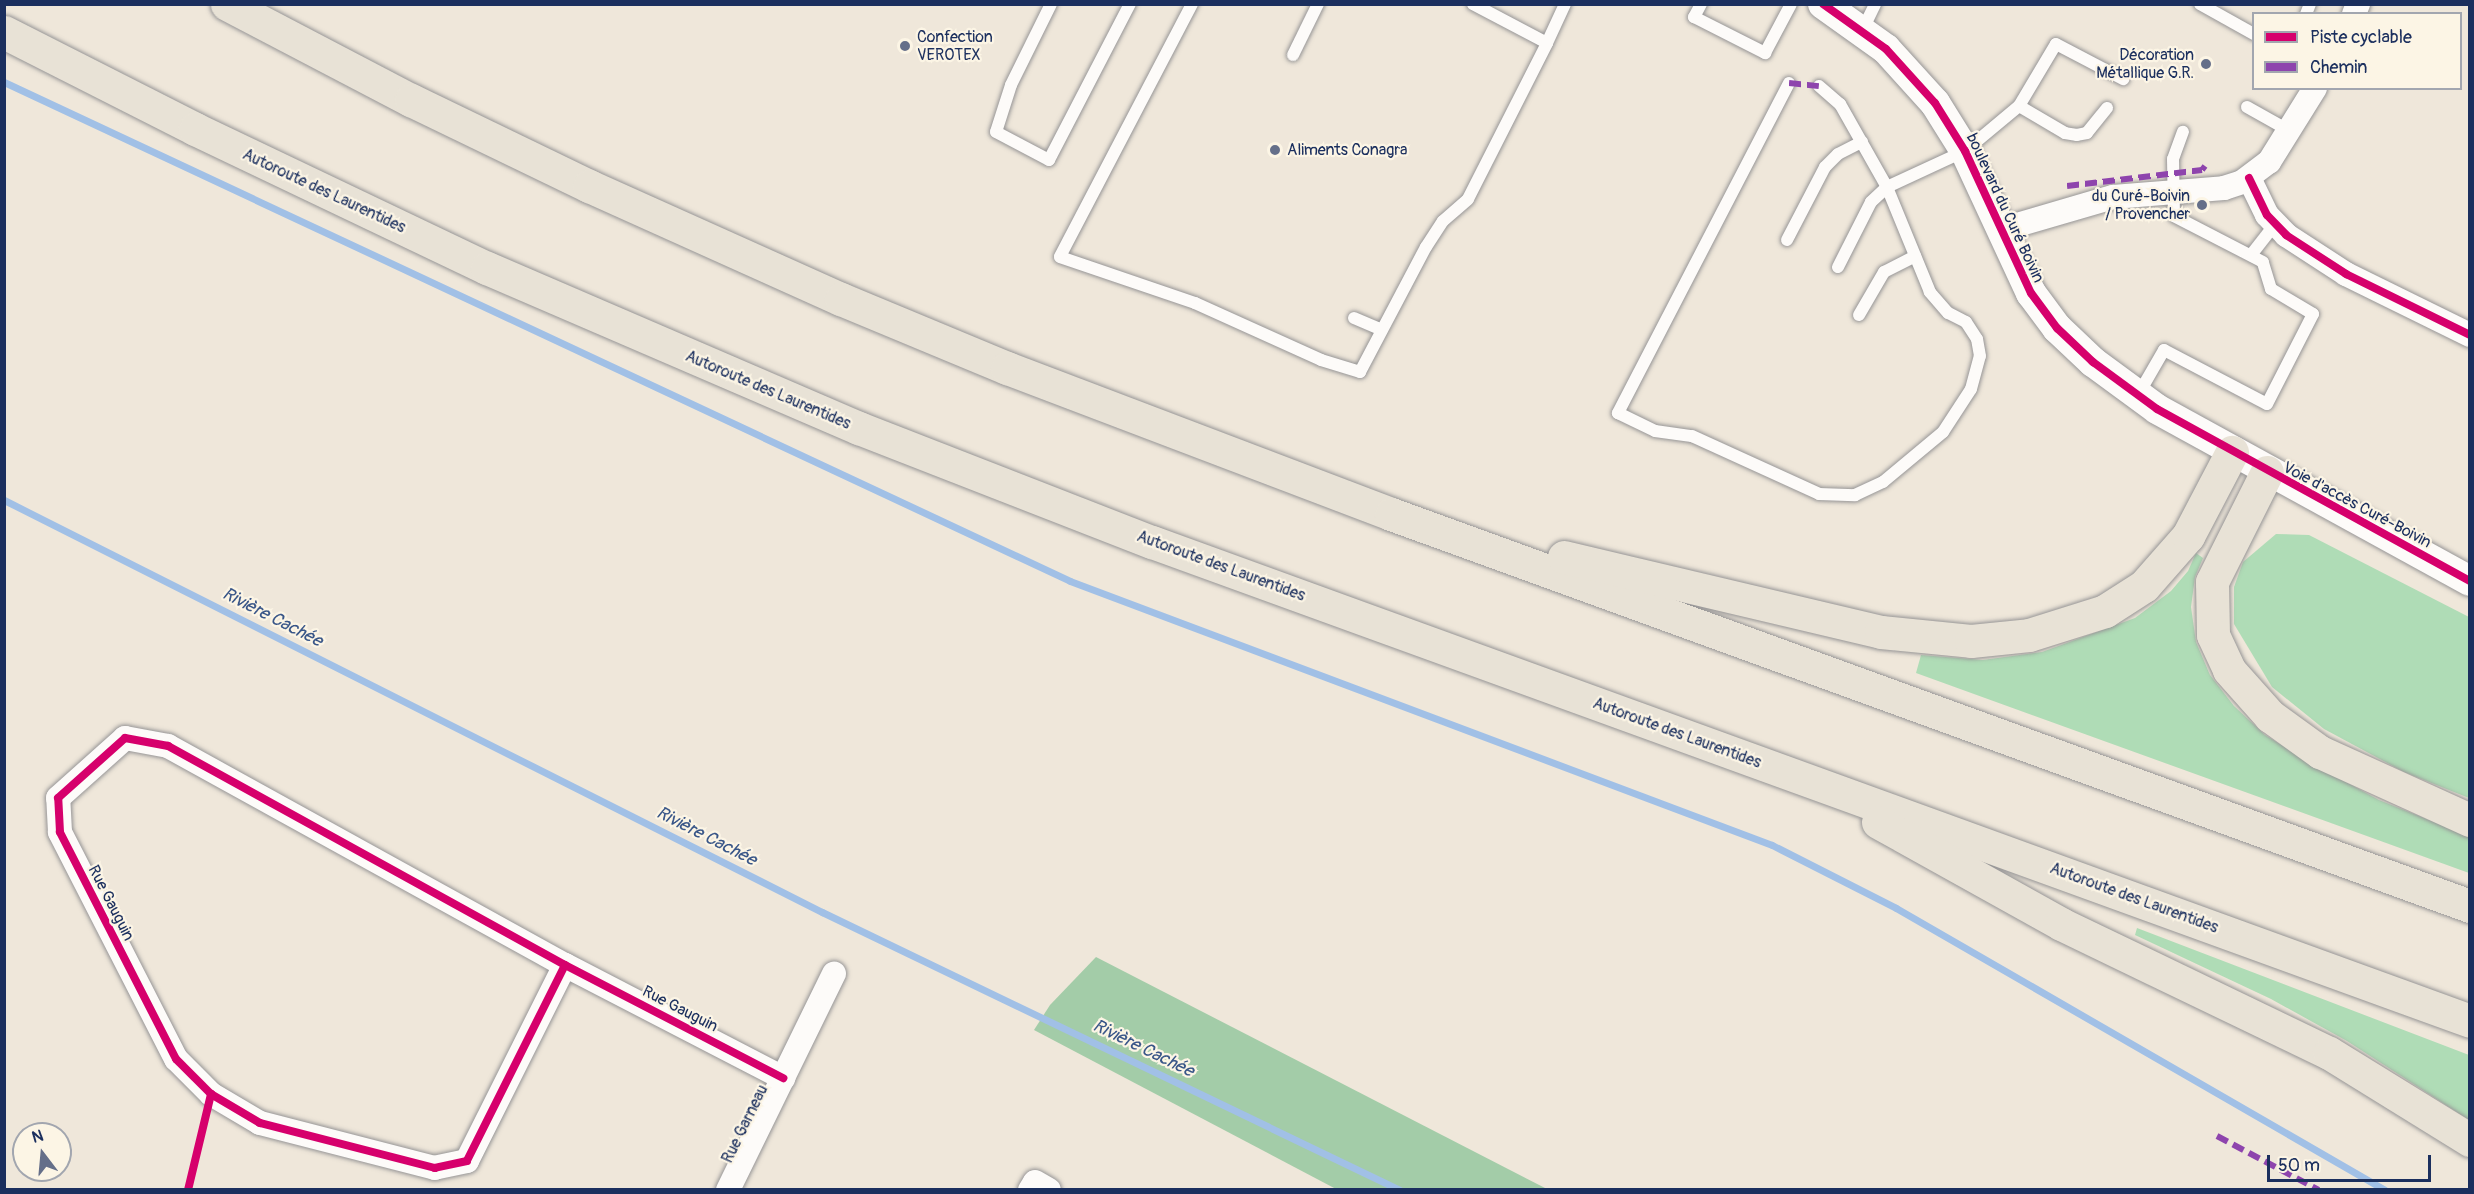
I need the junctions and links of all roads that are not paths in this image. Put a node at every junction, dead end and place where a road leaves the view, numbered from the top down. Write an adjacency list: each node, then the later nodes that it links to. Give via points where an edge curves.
1 (227, 4): 44 (highway, via 489,138 841,300 1099,404)
2 (1051, 4): 3 (lane, via 1011,85 996,132 1049,160)
3 (1130, 4)
4 (1191, 4): 39 (lane, via 1060,257 1195,303 1321,360 1360,372)
5 (1318, 4): 16 (lane)
6 (1473, 4): 15 (lane)
7 (1565, 4): 15 (lane)
8 (1701, 4): 9 (lane, via 1694,17 1765,53)
9 (1791, 4)
10 (1823, 4): 12 (street, boulevard du Curé Boivin)
11 (2200, 4): 14 (lane)
12 (1869, 17): 27 (street, boulevard du Curé Boivin)
13 (4, 32): 46 (highway, Autoroute des Laurentides, via 284,173 487,268 782,396 1121,530)
14 (2252, 33)
15 (1547, 43): 39 (lane, via 1468,199 1437,230)
16 (1293, 55)
17 (2123, 79): 21 (lane, via 2056,44)
18 (1789, 83): 35 (lane, via 1618,413 1655,431 1692,436 1819,494 1855,495 1875,486 1943,432 1978,371 1977,339 1966,322 1939,305)
19 (1819, 86): 26 (lane, via 1840,104)
20 (2314, 90): 24 (street)
21 (2019, 106): 23 (lane, via 2065,133 2077,135 2087,133); 27 (lane)
22 (2247, 107): 24 (lane)
23 (2107, 108)
24 (2290, 131): 28 (street, via 2270,162)
25 (2183, 132): 30 (lane, via 2173,159)
26 (1862, 142): 29 (lane); 33 (lane, via 1838,154 1825,167)
27 (1965, 151): 29 (lane); 32 (street, boulevard du Curé Boivin)
28 (2249, 178): 30 (street, via 2223,188); 31 (street)
29 (1887, 187): 35 (lane); 36 (lane, via 1871,202)
30 (2172, 190): 32 (street, via 2070,207); 34 (lane, via 2174,216)
31 (2275, 224): 34 (lane); 40 (street, via 2331,266)
32 (2000, 230): 41 (street, boulevard du Curé Boivin, via 2022,279 2047,316 2093,363)
33 (1787, 240)
34 (2251, 255): 41 (lane, via 2263,262 2271,289 2313,314 2266,404 2164,350)
35 (1915, 256): 37 (lane, via 1884,272)
36 (1838, 267)
37 (1859, 315)
38 (1354, 318): 39 (lane)
39 (1382, 330)
40 (2469, 335)
41 (2137, 396): 42 (street, boulevard du Curé Boivin)
42 (2232, 452): 43 (street, Voie d'accès Curé-Boivin); 44 (highway, via 2188,536 2144,586 2126,600 2082,621 2002,639 1921,638 1843,625)
43 (2267, 472): 45 (street, Voie d'accès Curé-Boivin); 47 (highway, via 2212,582 2213,635 2229,670 2270,716 2320,752)
44 (1391, 513): 48 (highway)
45 (2469, 581)
46 (1793, 775): 51 (highway, Autoroute des Laurentides); 53 (highway, via 2061,924 2338,1057)
47 (2469, 820)
48 (2469, 906)
49 (565, 965): 49 (street, Rue Gauguin, via 168,746 125,738 58,798 60,832 176,1059 211,1094 260,1123 435,1168 467,1161); 52 (street, Rue Gauguin)
50 (834, 974): 52 (street, Rue Garneau)
51 (2469, 1021)
52 (783, 1078): 54 (street, Rue Garneau)
53 (2469, 1140)
54 (728, 1190)
55 (1030, 1190): 56 (street, via 1035,1182)
56 (1049, 1190)

